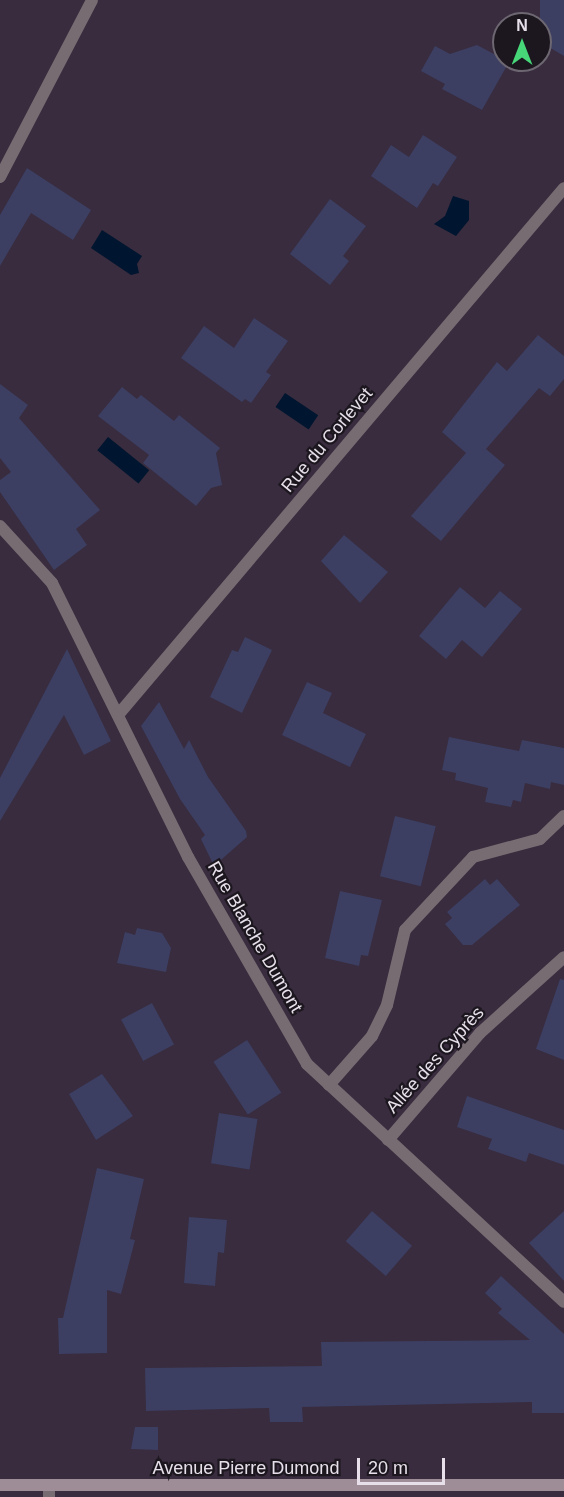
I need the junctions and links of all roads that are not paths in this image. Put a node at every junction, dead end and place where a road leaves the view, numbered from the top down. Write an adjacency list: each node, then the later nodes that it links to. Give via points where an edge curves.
1 (92, 0): 2 (street)
2 (0, 177)
3 (564, 188): 5 (street, Rue du Corlevet)
4 (0, 526): 5 (street, Rue Blanche Dumont, via 52,583)
5 (118, 715): 8 (street, Rue Blanche Dumont, via 194,868 307,1064)
6 (564, 816): 8 (street, via 540,839 473,857 405,930 387,1005 372,1036)
7 (564, 957): 9 (street, Allée des Cyprès, via 480,1033)
8 (329, 1085): 9 (street, Rue Blanche Dumont)
9 (388, 1140): 10 (street, Rue Blanche Dumont)
10 (564, 1302)
11 (0, 1485): 13 (main road, Avenue Pierre Dumond)
12 (564, 1485): 13 (main road, Avenue Pierre Dumond)
13 (49, 1491)

